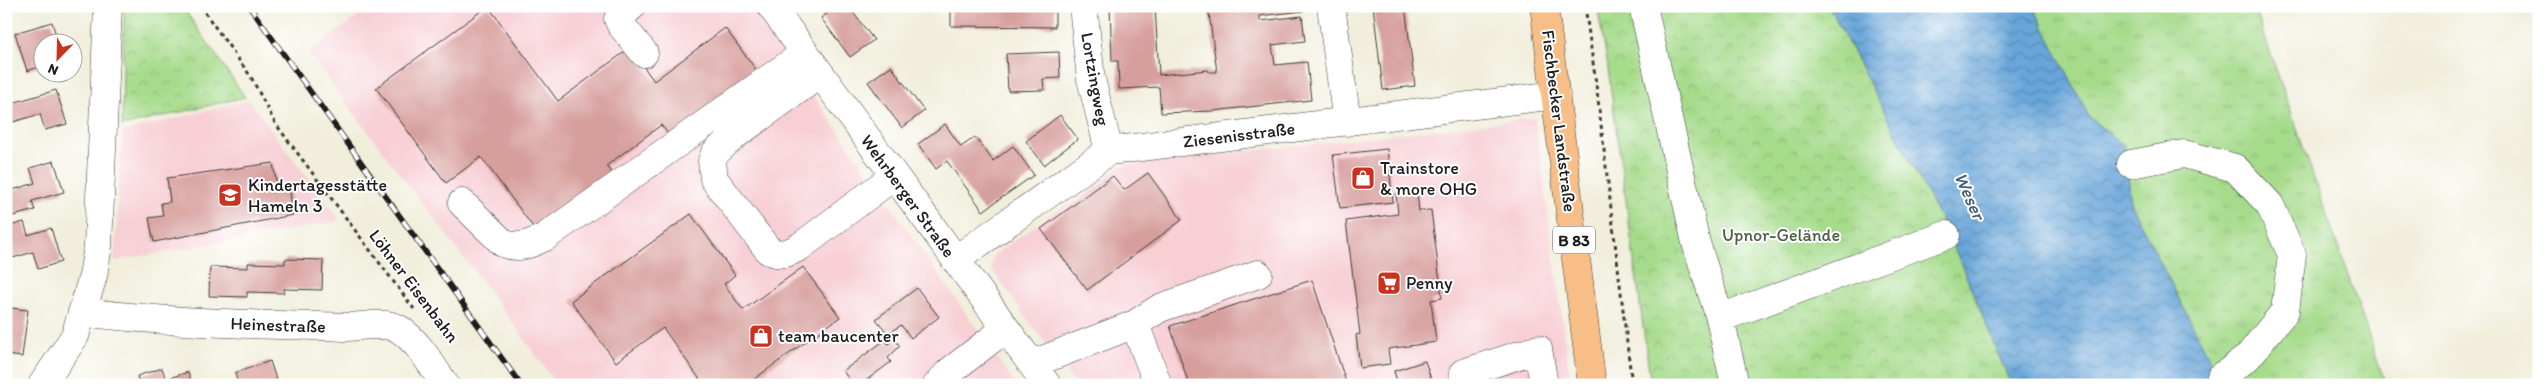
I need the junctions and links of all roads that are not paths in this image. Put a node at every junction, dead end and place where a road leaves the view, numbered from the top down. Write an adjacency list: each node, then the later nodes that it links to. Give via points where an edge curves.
1 (108, 6): 19 (street, via 98,246)
2 (632, 6): 8 (street, via 618,19)
3 (771, 6): 9 (street, Wehrberger Straße)
4 (1083, 6): 12 (street, Lortzingweg, via 1091,78)
5 (1331, 6): 11 (street)
6 (1544, 6): 10 (main road, Fischbecker Landstraße / B 83)
7 (1643, 6): 20 (street, via 1696,242)
8 (644, 53)
9 (813, 64): 14 (street, Wehrberger Straße); 14 (street, via 715,153 712,161 714,179 768,251 779,255 801,246); 15 (street, via 545,237 526,246 511,247 503,243)
10 (1556, 95): 11 (street, Ziesenisstraße); 31 (main road, Fischbecker Landstraße / B 83)
11 (1347, 122): 12 (street, Ziesenisstraße)
12 (1110, 151): 17 (street, Ziesenisstraße)
13 (2130, 164): 24 (street, via 2184,154 2235,168 2270,204 2292,255 2285,311 2247,358)
14 (894, 176): 17 (street, Wehrberger Straße)
15 (462, 203)
16 (1946, 235): 20 (street)
17 (955, 260): 22 (street, Wehrberger Straße)
18 (1258, 274): 21 (street, via 1160,308)
19 (83, 312): 25 (street); 26 (street, Heinestraße, via 147,320 398,328 416,343)
20 (1720, 318): 32 (street)
21 (1134, 324): 23 (street); 28 (street)
22 (1005, 329): 23 (street, Wehrberger Straße); 27 (street)
23 (1039, 374)
24 (2221, 377)
25 (54, 379)
26 (443, 384)
27 (937, 385)
28 (1158, 385)
29 (1466, 385): 30 (street, via 1463,373 1538,350)
30 (1544, 385)
31 (1592, 385)
32 (1735, 385)

